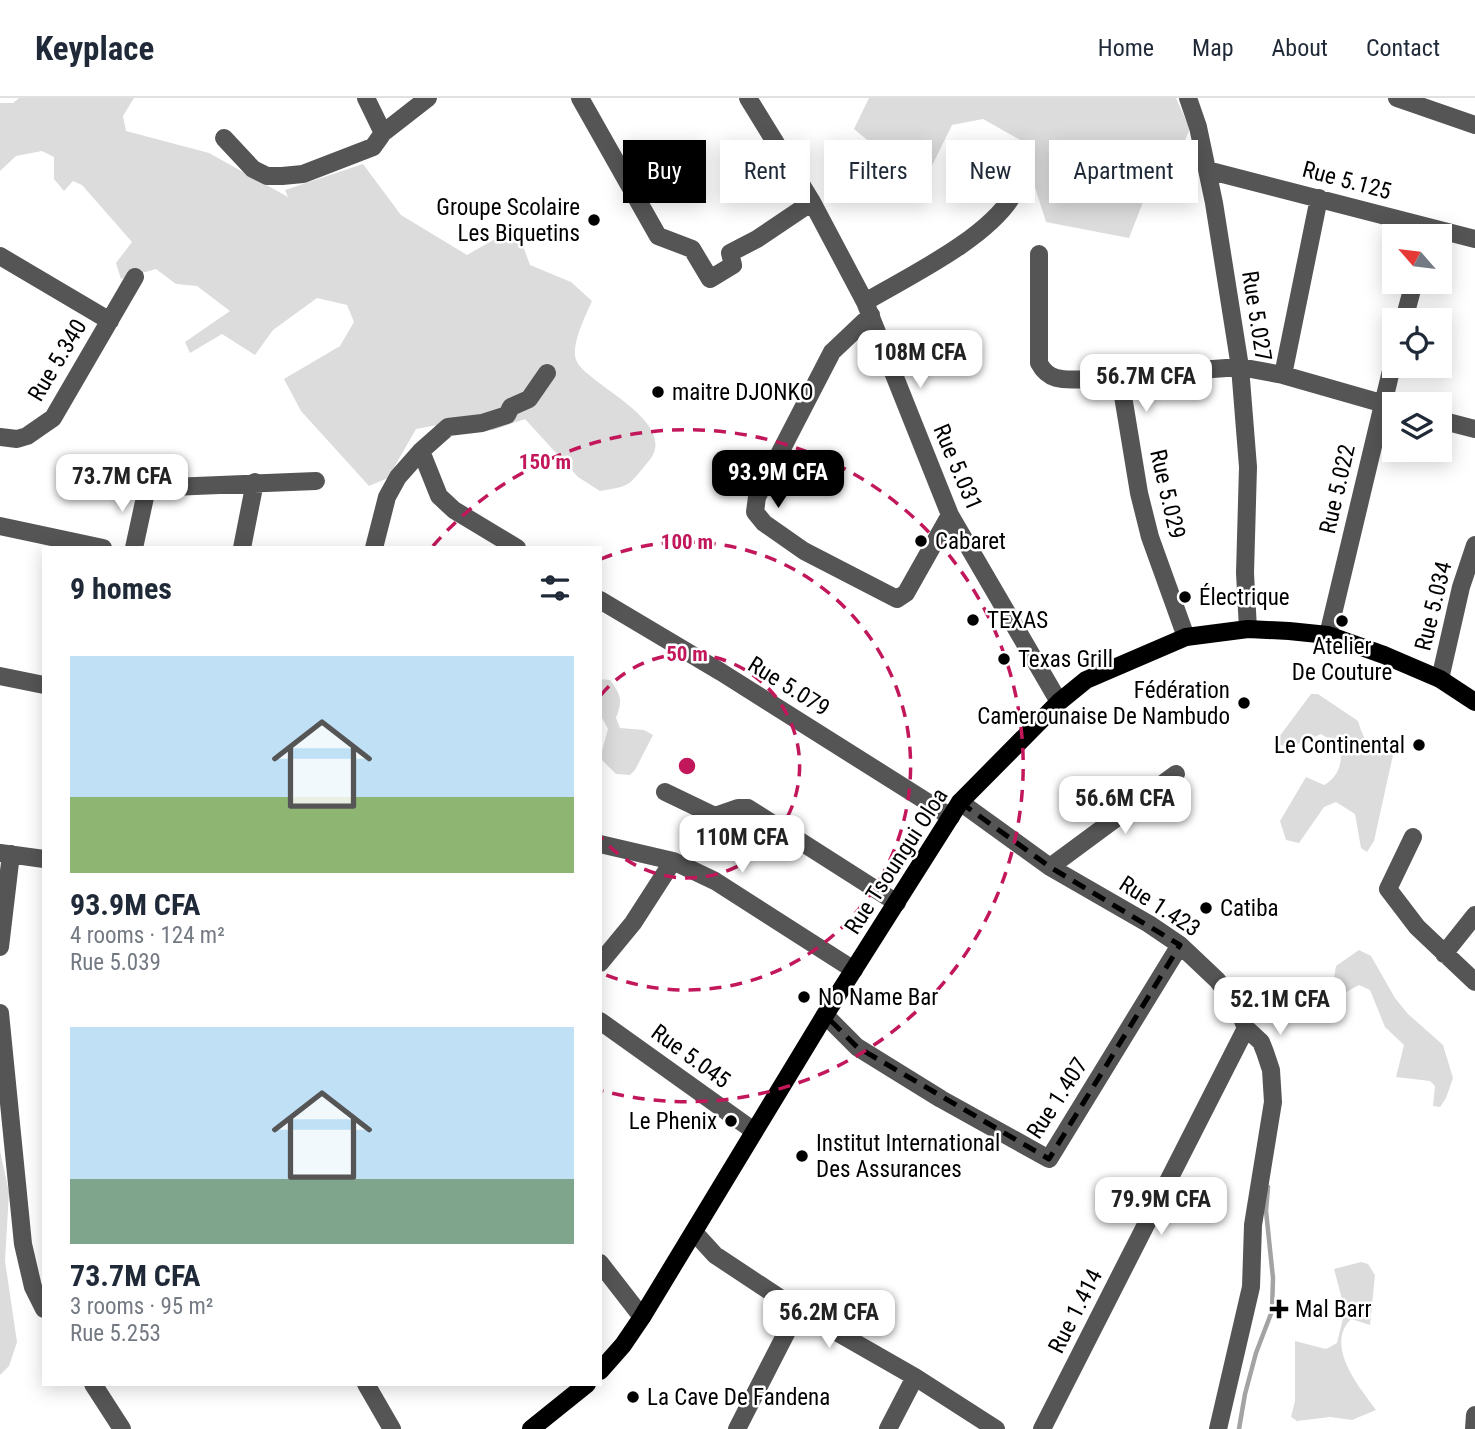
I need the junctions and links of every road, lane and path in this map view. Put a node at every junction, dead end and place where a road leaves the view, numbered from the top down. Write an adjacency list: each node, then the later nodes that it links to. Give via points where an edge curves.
1 (366, 98): 8 (street)
2 (428, 98): 8 (street)
3 (580, 98): 12 (street, via 658,236 692,249 710,279 733,265 730,253)
4 (748, 98): 12 (street, Rue 5.031)
5 (1188, 98): 10 (street, Rue 5.027)
6 (1396, 98): 7 (street)
7 (1475, 125)
8 (383, 132): 9 (street, via 373,147 303,174 282,176 267,176 253,169)
9 (224, 138)
10 (1207, 170): 11 (street, Rue 5.125); 22 (street, Rue 5.027)
11 (1319, 198): 14 (street, Rue 5.125); 24 (street)
12 (812, 202): 20 (street, Rue 5.031)
13 (1006, 203): 20 (street, via 984,228)
14 (1402, 224)
15 (1452, 236): 16 (street, Rue 5.125)
16 (1475, 239)
17 (1039, 254): 25 (street, via 1039,363 1044,372 1061,379 1101,379)
18 (0, 256): 21 (street)
19 (135, 277): 21 (street, Rue 5.340)
20 (868, 308): 34 (street, Rue 5.031); 34 (street, via 832,352 757,497 755,512 804,551 897,599 906,593)
21 (110, 321): 30 (street, Rue 5.340, via 53,418 27,436)
22 (1240, 366): 24 (street); 25 (street, via 1129,374); 43 (street, Rue 5.027, via 1248,467)
23 (547, 373): 31 (street, via 529,399 511,407 507,415 448,427)
24 (1283, 375): 26 (street)
25 (1116, 386): 45 (street, Rue 5.029, via 1123,396 1150,537)
26 (1382, 404)
27 (1452, 423): 29 (street)
28 (1382, 429): 44 (street, Rue 5.022)
29 (1475, 429)
30 (0, 437)
31 (421, 450): 40 (street, via 387,497); 41 (street, via 439,496)
32 (316, 481): 33 (street)
33 (255, 482): 38 (street, via 147,488); 39 (street)
34 (950, 515): 49 (street, Rue 5.031)
35 (0, 526): 37 (street)
36 (1475, 545): 47 (street, Rue 5.034)
37 (94, 546)
38 (134, 546)
39 (242, 546)
40 (375, 546)
41 (514, 546)
42 (602, 601): 53 (street, Rue 5.079)
43 (1248, 629): 44 (main road, Rue Tsoungui Oloa); 45 (main road, Rue Tsoungui Oloa)
44 (1328, 635): 47 (main road, Rue Tsoungui Oloa)
45 (1186, 637): 49 (main road, Rue Tsoungui Oloa, via 1086,680)
46 (0, 676): 48 (street)
47 (1440, 679): 50 (main road, Rue Tsoungui Oloa)
48 (42, 685)
49 (1059, 702): 53 (main road, Rue Tsoungui Oloa)
50 (1475, 702)
51 (1177, 774): 59 (street)
52 (665, 792): 60 (street, via 715,816 748,808)
53 (956, 809): 59 (street, Rue 1.423); 60 (main road, Rue Tsoungui Oloa)
54 (1413, 837): 64 (street, via 1388,889)
55 (602, 844): 58 (street)
56 (5, 853): 57 (street); 63 (street)
57 (42, 859)
58 (673, 861): 65 (street); 66 (street, via 715,881)
59 (1050, 867): 62 (street, Rue 1.423)
60 (897, 903): 66 (main road, Rue Tsoungui Oloa)
61 (1475, 915): 64 (street)
62 (1180, 945): 69 (street, Rue 1.407, via 1049,1159 857,1047); 71 (street, Rue 1.423, via 1217,980 1236,1004)
63 (0, 947)
64 (1444, 954): 67 (street)
65 (602, 962)
66 (854, 970): 69 (main road, Rue Tsoungui Oloa)
67 (1475, 982)
68 (0, 1013): 75 (street, via 23,1244)
69 (825, 1015): 72 (main road, Rue Tsoungui Oloa)
70 (602, 1022): 72 (street, Rue 5.045)
71 (1246, 1028): 90 (street, Rue 1.414); 91 (street, Rue 1.423, via 1265,1052 1273,1102 1253,1225 1251,1287)
72 (754, 1131): 73 (main road, Rue Tsoungui Oloa)
73 (694, 1232): 76 (street, via 715,1255); 77 (main road, Rue Tsoungui Oloa)
74 (602, 1266): 77 (street)
75 (42, 1305)
76 (798, 1310): 79 (street); 87 (street)
77 (642, 1317): 78 (main road, Rue Tsoungui Oloa)
78 (602, 1369)
79 (915, 1377): 88 (street); 89 (street)
80 (94, 1386): 84 (street)
81 (367, 1386): 85 (street)
82 (585, 1386): 86 (main road)
83 (1475, 1415): 92 (street)
84 (122, 1429)
85 (392, 1429)
86 (531, 1429)
87 (737, 1429)
88 (888, 1429)
89 (996, 1429)
90 (1042, 1429)
91 (1218, 1429)
92 (1474, 1429)

